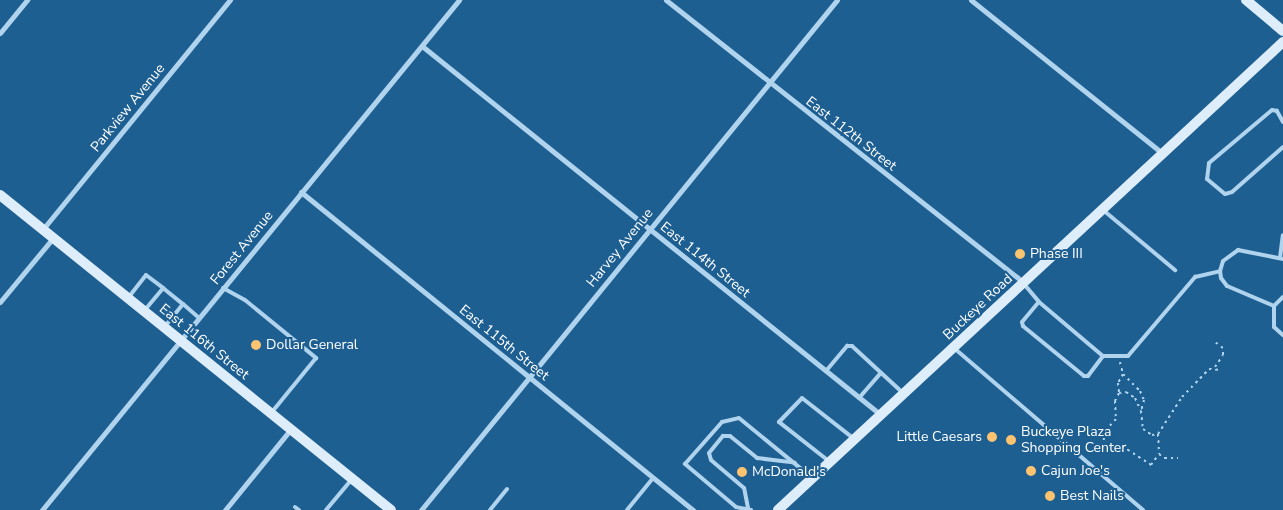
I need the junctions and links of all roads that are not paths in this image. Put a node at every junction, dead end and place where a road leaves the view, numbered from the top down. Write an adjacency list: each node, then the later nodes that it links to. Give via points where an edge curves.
1 (27, 0): 9 (street)
2 (230, 0): 19 (street, Parkview Avenue)
3 (460, 0): 11 (street, Forest Avenue)
4 (666, 0): 12 (street, East 112th Street)
5 (838, 0): 12 (street, Harvey Avenue)
6 (971, 0): 15 (street)
7 (1246, 0): 8 (street)
8 (1283, 31)
9 (0, 33)
10 (1283, 42): 15 (street, Buckeye Road)
11 (422, 46): 16 (street, Forest Avenue); 20 (street, East 114th Street)
12 (769, 82): 20 (street, Harvey Avenue); 26 (street, East 112th Street)
13 (1283, 122): 14 (lane, via 1277,111 1272,110 1209,163 1207,179 1224,194 1232,192)
14 (1283, 146)
15 (1164, 154): 18 (street, Buckeye Road)
16 (301, 192): 28 (street, Forest Avenue); 44 (street, East 115th Street)
17 (0, 195): 19 (street, East 116th Street)
18 (1104, 210): 24 (lane); 26 (street, Buckeye Road)
19 (43, 229): 22 (street, East 116th Street)
20 (649, 230): 42 (street, East 114th Street); 44 (street, Harvey Avenue)
21 (1283, 235): 23 (lane)
22 (53, 238): 30 (street, East 116th Street); 31 (street)
23 (1282, 259): 25 (lane, via 1238,250 1222,261)
24 (1175, 270)
25 (1220, 271): 34 (lane, via 1227,286); 41 (lane, via 1195,277 1128,356)
26 (1024, 284): 32 (lane); 40 (street, Buckeye Road)
27 (162, 288): 30 (lane, via 146,275); 33 (lane); 35 (lane)
28 (224, 288): 36 (street, Forest Avenue); 47 (lane, via 245,300 316,358)
29 (1283, 297): 34 (lane)
30 (128, 298): 35 (street, East 116th Street)
31 (0, 302)
32 (1040, 302): 41 (lane); 41 (lane, via 1022,322 1023,326 1084,376)
33 (183, 304): 36 (lane); 37 (lane)
34 (1274, 306): 38 (lane, via 1274,327)
35 (143, 311): 37 (street, East 116th Street)
36 (199, 318): 39 (street, Forest Avenue)
37 (164, 328): 39 (street, East 116th Street)
38 (1283, 335)
39 (180, 341): 47 (street, East 116th Street); 58 (street, Forest Avenue)
40 (954, 348): 45 (street, Buckeye Road); 67 (lane)
41 (1103, 356)
42 (826, 371): 43 (lane, via 847,346 852,346); 46 (street, East 114th Street)
43 (881, 374): 45 (lane); 46 (lane)
44 (528, 377): 53 (street, East 115th Street); 62 (street, Harvey Avenue)
45 (904, 394): 48 (street, Buckeye Road)
46 (860, 398): 48 (street, East 114th Street)
47 (271, 414): 49 (street, East 116th Street)
48 (881, 415): 50 (street, Buckeye Road)
49 (290, 430): 55 (street, East 116th Street); 59 (street)
50 (855, 440): 51 (street, Buckeye Road); 51 (lane, via 802,398 779,422)
51 (830, 462): 54 (street, Buckeye Road)
52 (794, 463): 54 (lane); 57 (lane, via 757,458 730,436 723,436 709,453 711,460 744,488); 57 (lane, via 739,418 722,422 685,464 736,507)
53 (653, 478): 64 (lane); 65 (street, East 115th Street)
54 (813, 478): 66 (street, Buckeye Road)
55 (352, 479): 60 (lane); 61 (street, East 116th Street)
56 (507, 489): 63 (lane)
57 (750, 509)
58 (42, 510)
59 (225, 510)
60 (326, 510)
61 (391, 510)
62 (421, 510)
63 (490, 510)
64 (627, 510)
65 (693, 510)
66 (778, 510)
67 (1143, 510)

